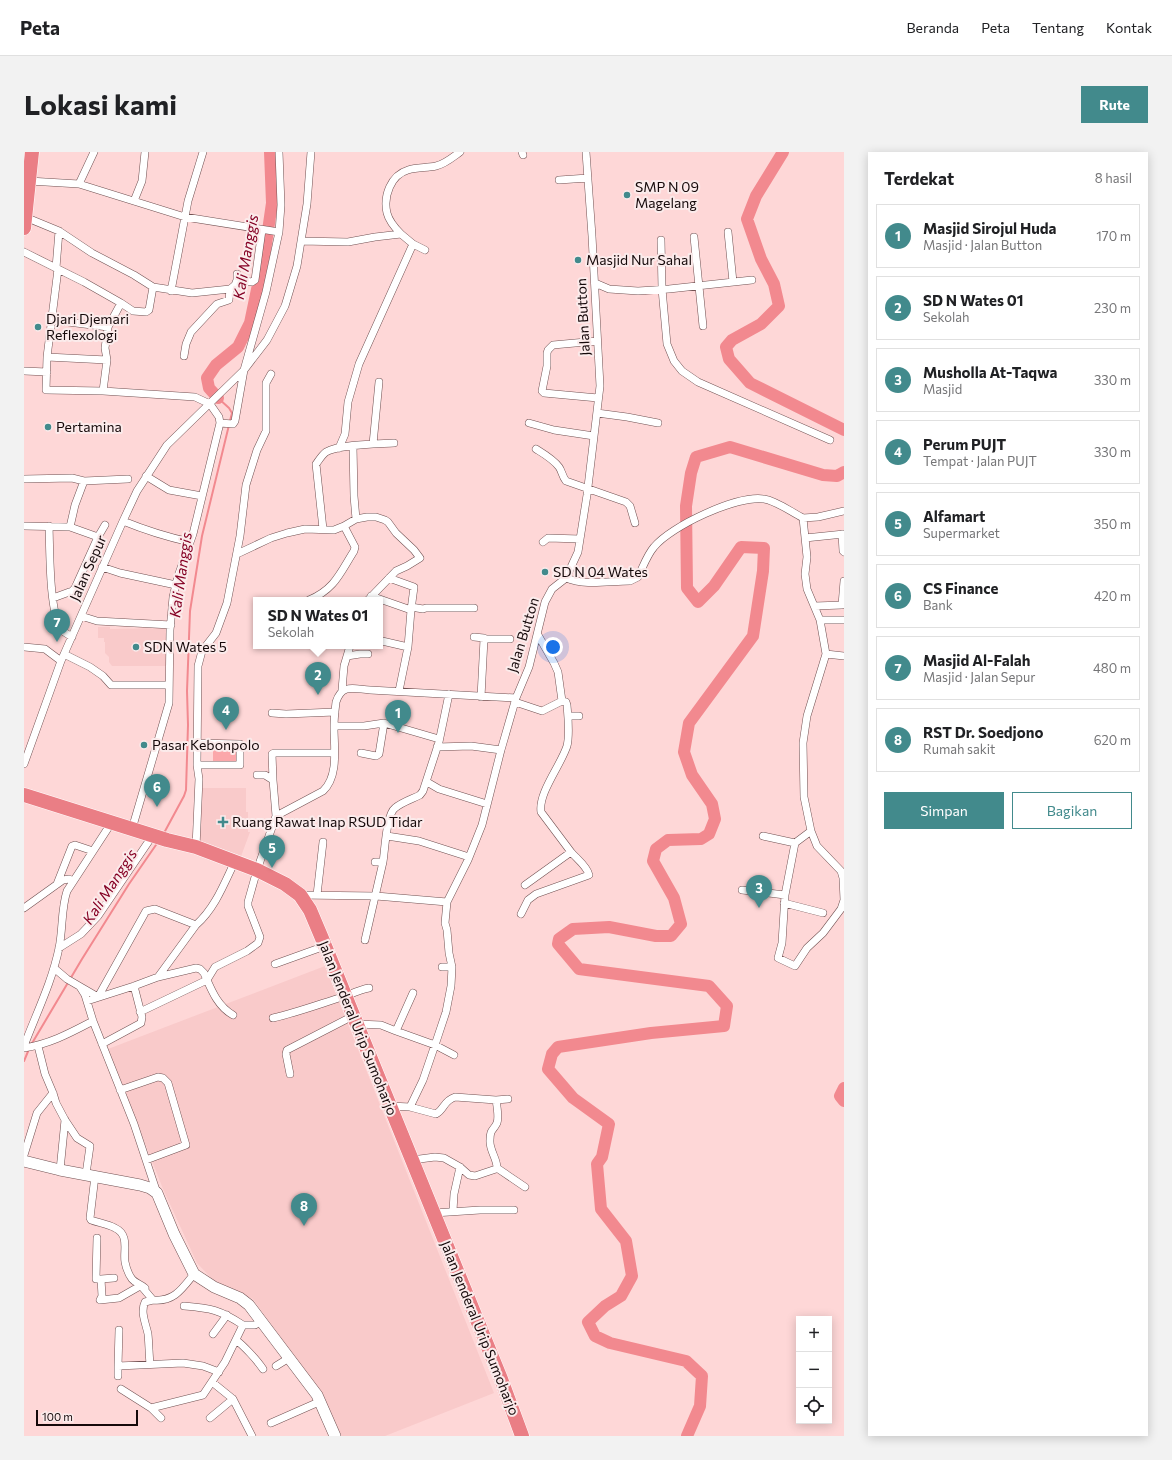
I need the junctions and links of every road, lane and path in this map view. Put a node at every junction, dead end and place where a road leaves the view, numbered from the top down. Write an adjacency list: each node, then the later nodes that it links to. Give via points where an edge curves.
1 (32, 152): 11 (highway)
2 (94, 152): 12 (street)
3 (146, 152): 13 (street, via 142,181)
4 (203, 152): 14 (street)
5 (279, 152): 18 (street, via 281,205)
6 (311, 152): 23 (street, Jalan Sepur)
7 (460, 152): 20 (street, via 438,166 408,170 392,182 386,197 387,214)
8 (586, 152): 9 (street, Jalan Button)
9 (588, 178): 10 (street); 30 (street, Jalan Button)
10 (559, 180)
11 (29, 181): 12 (street); 15 (highway)
12 (79, 184): 13 (street)
13 (134, 201): 14 (street)
14 (185, 217): 16 (street); 36 (street)
15 (25, 223): 17 (street)
16 (263, 230): 18 (street); 34 (street, via 255,280 252,282 238,277)
17 (59, 231): 27 (street); 32 (street, via 92,254)
18 (278, 232): 46 (street, via 266,292)
19 (728, 232): 29 (street)
20 (401, 234): 23 (street, via 348,242); 24 (street)
21 (694, 237): 31 (street)
22 (661, 240): 35 (street)
23 (301, 241): 46 (street, Jalan Sepur, via 297,266 285,306 267,340)
24 (413, 244): 25 (street); 58 (street, via 358,364 348,402)
25 (425, 250)
26 (24, 252): 27 (street)
27 (57, 269): 38 (street); 39 (street)
28 (752, 280): 29 (street)
29 (733, 282): 31 (street)
30 (595, 284): 33 (street); 37 (street, Jalan Button)
31 (698, 286): 35 (street); 40 (street)
32 (153, 287): 36 (street); 38 (street, via 146,312 133,311)
33 (609, 288): 35 (street, via 638,291); 37 (street)
34 (230, 289): 36 (street, via 192,293); 43 (street, via 229,300 217,304 191,332)
35 (662, 289): 60 (street, via 666,344 682,371 698,382)
36 (171, 291)
37 (596, 296): 42 (street, Jalan Button)
38 (120, 303): 41 (street)
39 (52, 320): 41 (street); 44 (street)
40 (702, 326)
41 (108, 327): 45 (street)
42 (597, 341): 52 (street, Jalan Button, via 600,386); 52 (street, via 553,345 547,353 542,391)
43 (184, 356)
44 (48, 357): 45 (street); 48 (street)
45 (107, 360): 51 (street)
46 (244, 370): 53 (street, Jalan Sepur); 57 (street, via 235,422)
47 (24, 371): 48 (street)
48 (47, 372): 51 (street, via 46,390)
49 (271, 374): 90 (street, via 266,383 266,431 246,485)
50 (379, 382): 62 (street)
51 (103, 391): 53 (street, via 195,397)
52 (598, 398): 54 (street, Jalan Button)
53 (211, 401): 57 (street); 66 (street, Jalan Sepur, via 167,445)
54 (596, 413): 56 (street); 59 (street, Jalan Button)
55 (529, 423): 59 (street)
56 (658, 423)
57 (224, 424): 71 (street)
58 (345, 434): 63 (street); 64 (street)
59 (594, 436): 70 (street, Jalan Button)
60 (830, 440)
61 (394, 443): 62 (street)
62 (373, 444): 63 (street)
63 (352, 446): 64 (street); 74 (street)
64 (339, 448): 82 (street, via 326,452 316,464)
65 (536, 449): 70 (street, via 553,460 566,481)
66 (146, 476): 71 (street, via 169,490); 75 (street, Jalan Sepur)
67 (24, 479): 69 (street, via 72,478)
68 (128, 479): 69 (street)
69 (84, 481): 81 (street)
70 (588, 488): 76 (street, via 626,502 630,506); 86 (street, Jalan Button)
71 (202, 496): 87 (street)
72 (844, 511): 73 (street)
73 (803, 518): 85 (street); 93 (street, via 765,499 726,506 702,514 675,529 653,548 634,580 587,582)
74 (356, 519): 80 (street); 92 (street, via 376,517 385,520 420,558)
75 (123, 521): 87 (street, via 160,535); 91 (street, Jalan Sepur)
76 (635, 523)
77 (105, 525): 84 (street)
78 (24, 526): 79 (street)
79 (49, 526): 81 (street); 98 (street)
80 (344, 526): 82 (street, via 334,530); 96 (street, via 355,548 354,551 332,585)
81 (70, 527): 84 (street)
82 (323, 529): 90 (street, via 287,533)
83 (843, 534): 85 (street); 89 (street)
84 (98, 537): 98 (street, via 72,592)
85 (805, 538): 100 (street, via 807,589)
86 (580, 539): 88 (street, via 548,538); 93 (street, Jalan Button, via 578,552)
87 (190, 542): 95 (street)
88 (543, 542)
89 (844, 552)
90 (237, 554): 135 (street, via 227,603 216,633 202,651 198,666)
91 (102, 567): 95 (street); 103 (street, Jalan Sepur)
92 (389, 578): 97 (street); 101 (street, via 414,587)
93 (566, 578): 107 (street, Jalan Button, via 552,589 545,602)
94 (844, 584): 100 (street, via 842,606)
95 (176, 585): 106 (street)
96 (316, 597)
97 (370, 597)
98 (52, 598): 108 (street, via 60,628)
99 (383, 601): 101 (street)
100 (815, 606): 104 (street)
101 (411, 608): 102 (street); 114 (street)
102 (474, 608)
103 (81, 616): 106 (street, via 97,621); 108 (street, Jalan Sepur)
104 (820, 620): 105 (street); 118 (street)
105 (844, 620)
106 (171, 625): 122 (street)
107 (538, 635): 127 (street, Jalan Button); 128 (street, via 558,672)
108 (72, 637): 116 (street, Jalan Sepur)
109 (474, 637): 110 (street)
110 (484, 639): 111 (street); 126 (street)
111 (510, 639)
112 (383, 641): 114 (street)
113 (24, 647): 121 (street, via 45,649)
114 (408, 647): 124 (street)
115 (349, 649): 119 (street)
116 (64, 654): 121 (street, Jalan Sepur); 122 (street, via 90,667 112,685)
117 (368, 654): 119 (street)
118 (826, 654): 120 (street); 150 (street, via 807,716 803,743 804,797)
119 (347, 656): 123 (street)
120 (844, 656)
121 (61, 661): 140 (street, Jalan Sepur)
122 (169, 685): 149 (street, via 169,703 165,719)
123 (342, 690): 124 (street); 129 (street)
124 (399, 691): 125 (street)
125 (449, 694): 126 (street); 136 (street)
126 (481, 697): 127 (street)
127 (516, 700): 128 (street, via 542,711); 137 (street, Jalan Button)
128 (562, 700): 131 (street, via 566,702)
129 (335, 712): 130 (street); 134 (street)
130 (272, 713)
131 (568, 716): 132 (street); 158 (street, via 568,743 540,806 541,812)
132 (579, 716)
133 (384, 723): 134 (street); 136 (street, via 437,738); 139 (street, via 379,754)
134 (334, 726): 138 (street)
135 (197, 743): 141 (street); 141 (street, via 240,744 240,765)
136 (438, 744): 137 (street); 144 (street)
137 (501, 750): 146 (street, Jalan Button)
138 (334, 753): 143 (street, via 274,753); 147 (street, via 332,774 327,787)
139 (361, 754)
140 (24, 764)
141 (197, 765): 156 (street, via 199,780)
142 (257, 775): 143 (street, via 265,775)
143 (273, 780): 147 (street)
144 (427, 782): 146 (street, via 440,789); 151 (street, via 420,795 391,812)
145 (24, 795): 148 (highway, Jalan Jenderal Urip Sumoharjo)
146 (487, 804): 159 (street, Jalan Button, via 482,825)
147 (276, 816): 163 (street)
148 (112, 822): 149 (highway, Jalan Jenderal Urip Sumoharjo); 157 (street)
149 (132, 829): 153 (highway, Jalan Jenderal Urip Sumoharjo)
150 (811, 831): 155 (street); 171 (street, via 817,846 842,871 844,900 841,909 795,966 778,958 782,944)
151 (387, 836): 159 (street, via 419,841); 162 (street)
152 (763, 836): 155 (street)
153 (159, 837): 156 (highway, Jalan Jenderal Urip Sumoharjo); 179 (street, via 98,916 81,934)
154 (323, 842): 169 (street)
155 (795, 843): 171 (street)
156 (196, 847): 160 (highway, Jalan Jenderal Urip Sumoharjo)
157 (93, 851): 164 (street); 165 (street, via 72,846)
158 (571, 852): 166 (street); 175 (street, via 589,875 536,894 528,900)
159 (469, 857): 172 (street, Jalan Button)
160 (235, 861): 163 (highway, Jalan Jenderal Urip Sumoharjo); 176 (street, via 211,909)
161 (374, 862): 162 (street)
162 (383, 862): 170 (street)
163 (257, 870): 168 (highway, Jalan Jenderal Urip Sumoharjo); 185 (street, via 248,902 260,937 258,943 215,967)
164 (73, 881): 165 (street, via 63,880); 179 (street, via 64,902)
165 (57, 884): 173 (street)
166 (525, 885)
167 (742, 890): 171 (street)
168 (300, 895): 169 (street); 178 (highway, Jalan Jenderal Urip Sumoharjo, via 310,910)
169 (317, 895): 170 (street)
170 (376, 896): 172 (street); 177 (street)
171 (784, 899): 174 (street)
172 (447, 902): 182 (street, via 445,923)
173 (24, 908)
174 (823, 913)
175 (521, 914)
176 (196, 925): 184 (street); 191 (street, via 155,909 146,911)
177 (365, 940)
178 (325, 946): 180 (street); 190 (highway, Jalan Jenderal Urip Sumoharjo)
179 (59, 948): 183 (street)
180 (275, 964)
181 (442, 967): 182 (street)
182 (452, 967): 200 (street, via 446,1012)
183 (54, 968): 186 (street); 201 (street)
184 (158, 976): 185 (street, via 196,968 204,973); 187 (street)
185 (207, 980): 193 (street); 194 (street, via 220,1006)
186 (79, 986): 191 (street); 192 (street)
187 (134, 986): 191 (street); 193 (street)
188 (369, 988): 190 (street)
189 (413, 993): 198 (street)
190 (345, 996): 195 (street); 196 (highway, Jalan Jenderal Urip Sumoharjo)
191 (98, 997): 192 (street)
192 (87, 1001): 197 (street)
193 (140, 1012): 199 (street, via 140,1025)
194 (233, 1015)
195 (273, 1018)
196 (355, 1020): 198 (street); 203 (street, via 288,1050 286,1054); 208 (highway, Jalan Jenderal Urip Sumoharjo)
197 (93, 1021): 199 (street); 201 (street, via 60,1038)
198 (396, 1031): 200 (street)
199 (102, 1044): 204 (street)
200 (435, 1045): 202 (street); 209 (street)
201 (29, 1047): 205 (street)
202 (454, 1055)
203 (290, 1074)
204 (120, 1090): 212 (street); 212 (street, via 158,1077 168,1083 186,1145)
205 (53, 1093): 210 (street); 211 (street, via 37,1113)
206 (508, 1099): 207 (street)
207 (496, 1100): 209 (street, via 450,1098 436,1114); 216 (street, via 498,1121 491,1131 490,1145)
208 (389, 1106): 209 (street); 213 (highway, Jalan Jenderal Urip Sumoharjo)
209 (410, 1107)
210 (65, 1120): 217 (street); 218 (street, via 80,1141 90,1146)
211 (24, 1155)
212 (146, 1160): 220 (street)
213 (412, 1160): 215 (street, via 444,1158); 223 (highway, Jalan Jenderal Urip Sumoharjo)
214 (24, 1161): 217 (street)
215 (460, 1167): 216 (street, via 469,1175 476,1176); 222 (street)
216 (497, 1168): 219 (street)
217 (60, 1170): 218 (street)
218 (91, 1175): 220 (street, via 140,1185); 230 (street, via 90,1218 119,1231 126,1246 124,1261 127,1269 133,1280 143,1285)
219 (525, 1187)
220 (156, 1193): 225 (street)
221 (514, 1210): 222 (street)
222 (453, 1212): 223 (street)
223 (434, 1213): 255 (highway, Jalan Jenderal Urip Sumoharjo)
224 (97, 1238): 228 (street, via 96,1279)
225 (194, 1274): 230 (street, via 173,1297); 233 (street, via 214,1288 245,1300)
226 (126, 1275): 229 (street)
227 (114, 1278): 228 (street)
228 (101, 1279): 229 (street, via 100,1300 119,1298)
229 (135, 1289): 230 (street, via 142,1287)
230 (154, 1300): 239 (street, via 145,1302 143,1306)
231 (184, 1306): 232 (street, via 208,1308)
232 (227, 1315): 234 (street); 236 (street)
233 (262, 1321): 234 (street, via 255,1325); 238 (street)
234 (243, 1325): 237 (street)
235 (119, 1330): 240 (street)
236 (213, 1334)
237 (236, 1340): 242 (street); 243 (street)
238 (289, 1358): 241 (street); 248 (street)
239 (150, 1364): 240 (street); 243 (street, via 183,1363)
240 (118, 1366): 244 (street)
241 (276, 1366)
242 (263, 1369)
243 (219, 1372): 245 (street)
244 (118, 1376)
245 (212, 1382): 247 (street); 249 (street, via 203,1395)
246 (121, 1389): 249 (street)
247 (233, 1399): 251 (street); 253 (street)
248 (321, 1401): 252 (street); 254 (street)
249 (151, 1408): 250 (street)
250 (161, 1418)
251 (210, 1418)
252 (271, 1423)
253 (252, 1436)
254 (335, 1436)
255 (522, 1436)

